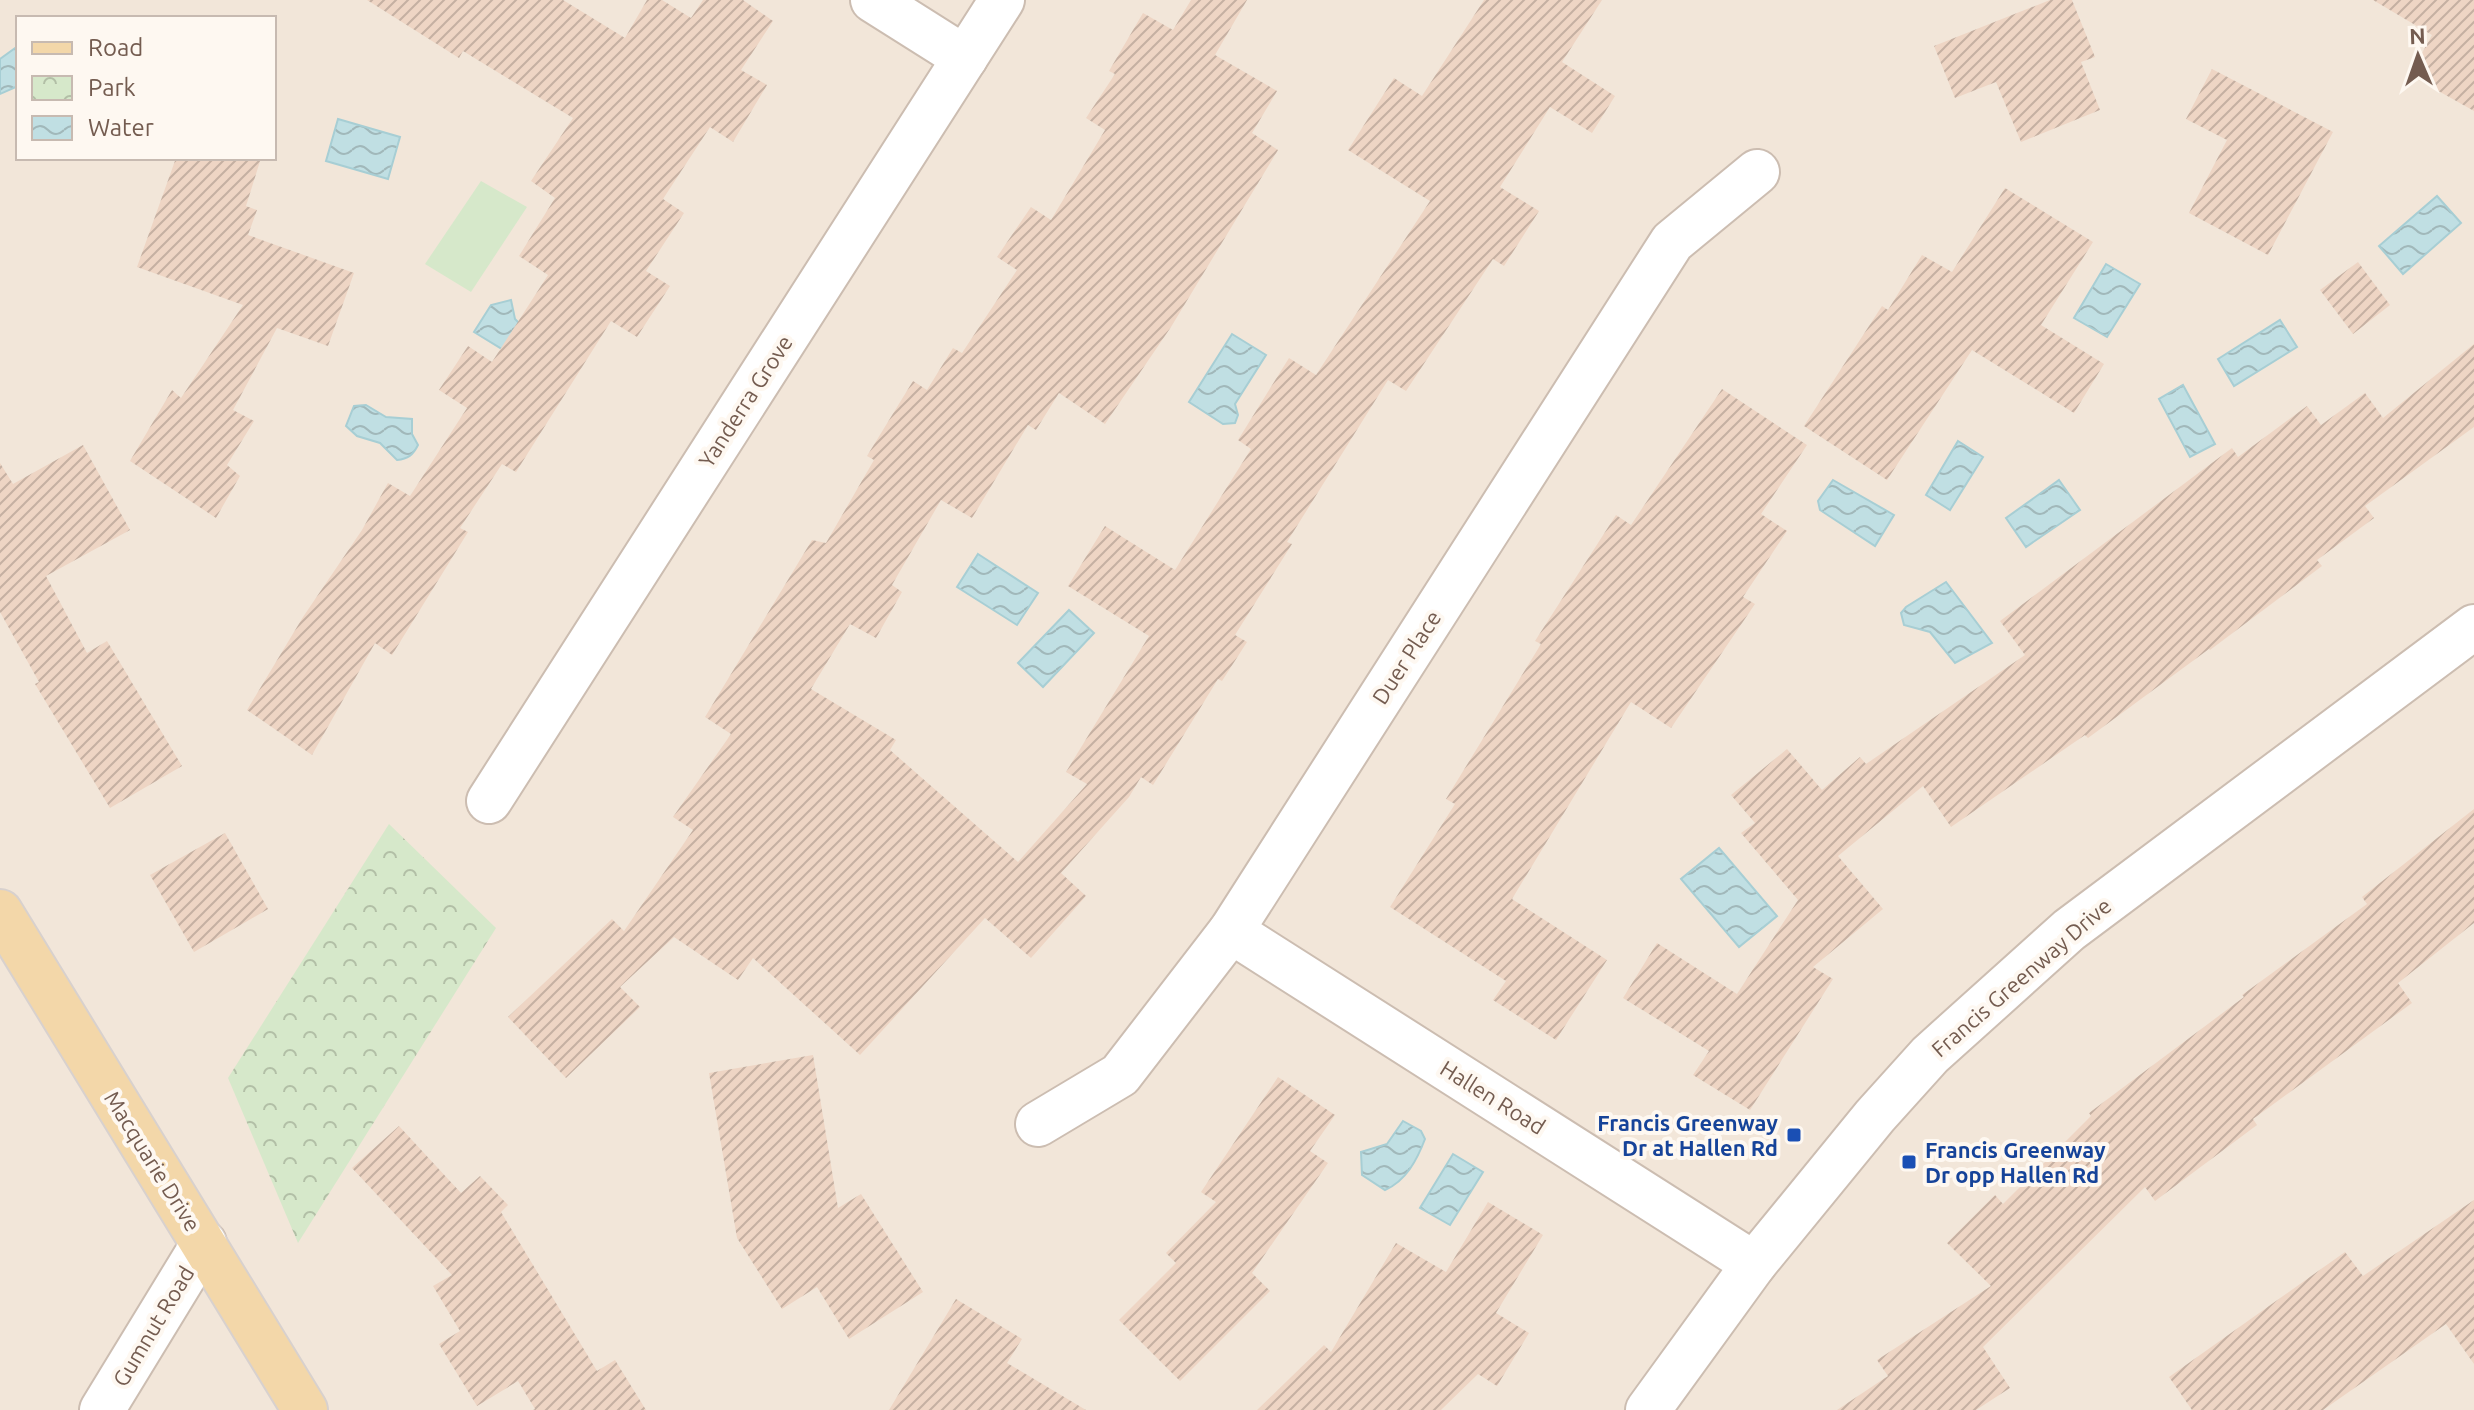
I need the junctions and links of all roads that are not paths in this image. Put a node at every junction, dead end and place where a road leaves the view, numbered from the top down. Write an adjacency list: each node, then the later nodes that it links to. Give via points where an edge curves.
1 (873, 0): 3 (street)
2 (1002, 0): 3 (street, Yanderra Grove)
3 (965, 58): 6 (street, Yanderra Grove)
4 (1757, 172): 8 (street, Duer Place, via 1672,242)
5 (2474, 627): 11 (street, Francis Greenway Drive, via 2069,930 1930,1055)
6 (489, 801)
7 (0, 912): 10 (main road, Macquarie Drive)
8 (1231, 931): 9 (street, Duer Place, via 1120,1075); 11 (street, Hallen Road)
9 (1038, 1124)
10 (204, 1243): 12 (street, Gumnut Road); 13 (main road, Macquarie Drive)
11 (1754, 1264): 14 (street, Francis Greenway Drive)
12 (102, 1410)
13 (305, 1410)
14 (1648, 1410)

